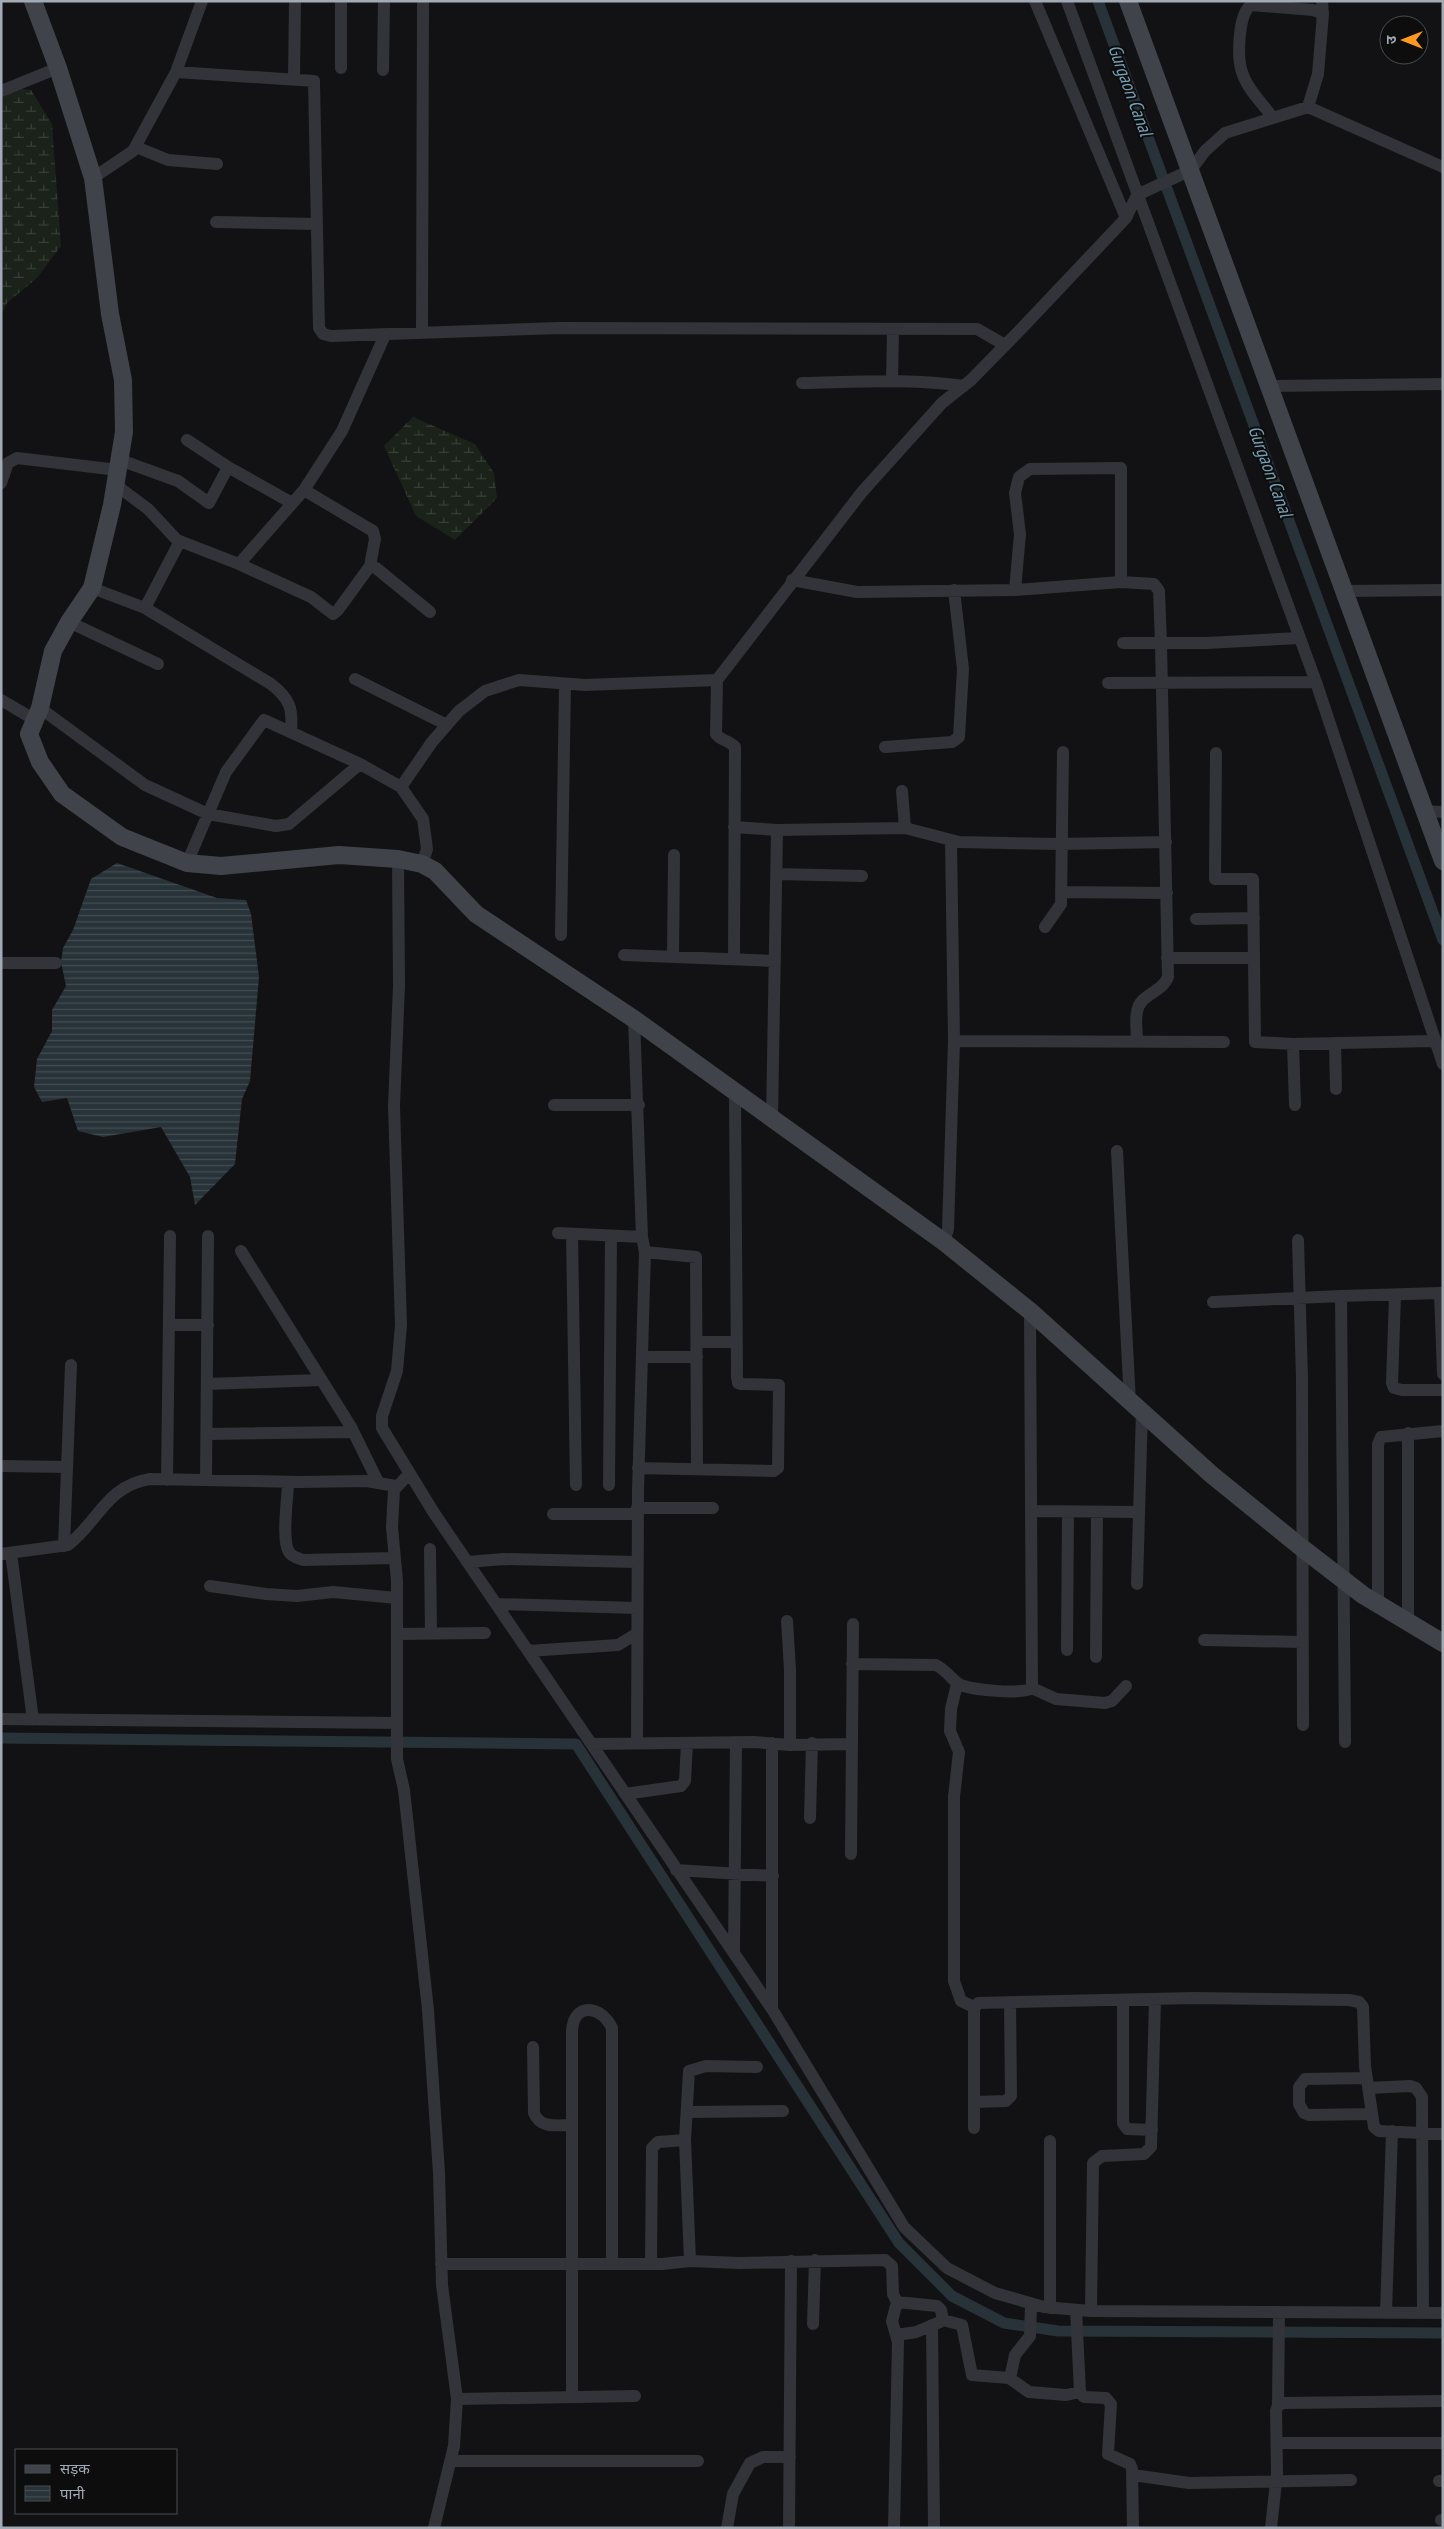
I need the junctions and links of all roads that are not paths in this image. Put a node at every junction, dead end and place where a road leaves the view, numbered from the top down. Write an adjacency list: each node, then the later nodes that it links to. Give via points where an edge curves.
1 (33, 1): 12 (street)
2 (202, 1): 15 (street)
3 (295, 1): 16 (street)
4 (341, 1): 13 (street)
5 (384, 1): 14 (street)
6 (423, 1): 30 (street)
7 (1035, 1): 26 (street)
8 (1067, 1): 25 (street)
9 (1128, 1): 23 (street)
10 (1322, 1): 11 (street)
11 (1323, 14): 18 (street, via 1318,74); 19 (street, via 1313,10 1250,5 1245,9 1241,31 1242,71)
12 (58, 68): 17 (street); 24 (street)
13 (341, 68)
14 (383, 70)
15 (176, 72): 16 (street); 20 (street)
16 (294, 80): 28 (street, via 314,81)
17 (1, 91)
18 (1308, 107): 19 (street); 22 (street)
19 (1273, 118): 23 (street, via 1225,133)
20 (136, 147): 21 (street, via 168,160); 24 (street)
21 (217, 164)
22 (1443, 167)
23 (1191, 170): 25 (street); 37 (street)
24 (93, 178): 40 (street, via 110,314 123,380 124,432)
25 (1137, 195): 26 (street); 57 (street)
26 (1126, 218): 32 (street)
27 (216, 222): 28 (street)
28 (317, 224): 31 (street, via 319,328 323,334 331,336)
29 (893, 330): 30 (street, via 559,328); 32 (street, via 977,329); 33 (street)
30 (422, 333): 31 (street)
31 (385, 335): 42 (street, via 342,431)
32 (1005, 346): 36 (street)
33 (892, 381): 34 (street); 36 (street)
34 (802, 382)
35 (1443, 384): 37 (street)
36 (964, 386): 47 (street, via 942,403 862,492)
37 (1269, 386): 53 (street)
38 (187, 440): 39 (street)
39 (228, 467): 40 (street, via 209,504 178,480); 43 (street)
40 (118, 472): 41 (street, via 17,458 8,463); 44 (street); 49 (street)
41 (1, 483)
42 (304, 490): 43 (street); 46 (street, via 373,531)
43 (292, 503): 45 (street)
44 (180, 541): 45 (street); 54 (street)
45 (239, 564): 46 (street, via 311,597 333,614)
46 (370, 566): 55 (street)
47 (792, 580): 50 (street, via 857,592); 62 (street)
48 (1121, 582): 51 (street); 51 (street, via 1121,468 1030,469 1019,477 1015,493 1020,534); 59 (street, via 1154,584 1159,591)
49 (92, 588): 54 (street); 56 (street)
50 (954, 590): 51 (street); 71 (street, via 963,669 959,737 952,742)
51 (1015, 590)
52 (1443, 590): 53 (street)
53 (1344, 591): 77 (street)
54 (145, 608): 70 (street, via 271,684 285,696 293,715)
55 (430, 612)
56 (69, 622): 60 (street); 68 (street, via 53,651)
57 (1299, 638): 59 (street); 64 (street)
58 (1123, 643): 59 (street)
59 (1161, 644): 63 (street)
60 (158, 664)
61 (355, 679): 69 (street)
62 (717, 680): 66 (street); 80 (street, via 716,734 735,747)
63 (1161, 682): 64 (street); 65 (street); 84 (street)
64 (1316, 682): 110 (street)
65 (1108, 683)
66 (565, 684): 69 (street, via 519,680 485,691); 98 (street)
67 (1, 700): 68 (street)
68 (37, 714): 79 (street, via 132,778); 89 (street, via 29,734 40,762 62,794 122,837)
69 (447, 725): 75 (street)
70 (291, 732): 74 (street); 79 (street, via 264,720 226,772)
71 (885, 747)
72 (1063, 752): 85 (street)
73 (1216, 752): 95 (street, via 1215,879 1253,879)
74 (360, 764): 75 (street); 79 (street, via 289,824 276,826)
75 (401, 787): 90 (street, via 424,819 427,849)
76 (902, 791): 81 (street)
77 (1424, 811): 78 (street); 88 (street)
78 (1443, 812)
79 (208, 814): 89 (street)
80 (734, 827): 82 (street); 103 (street)
81 (905, 828): 82 (street); 83 (street)
82 (777, 830): 91 (street)
83 (951, 840): 85 (street); 108 (street)
84 (1166, 842): 85 (street); 94 (street)
85 (1060, 844): 93 (street)
86 (674, 855): 100 (street)
87 (398, 859): 89 (street, via 339,855 221,866); 90 (street); 160 (street, via 399,986 394,1106 401,1325 399,1363 382,1416 382,1428)
88 (1443, 861)
89 (187, 863)
90 (422, 864): 107 (street, via 435,871 476,914)
91 (777, 874): 92 (street); 104 (street)
92 (862, 876)
93 (1062, 892): 94 (street); 97 (street, via 1061,904)
94 (1167, 893): 101 (street)
95 (1254, 918): 96 (street); 102 (street)
96 (1196, 919)
97 (1045, 927)
98 (561, 935)
99 (624, 954): 100 (street)
100 (673, 957): 103 (street)
101 (1167, 958): 102 (street); 109 (street, via 1168,977 1164,986 1142,1000 1136,1010)
102 (1254, 958): 113 (street, via 1256,1042)
103 (734, 959): 104 (street)
104 (775, 961): 120 (street)
105 (1, 963): 106 (street)
106 (56, 964)
107 (634, 1019): 116 (street); 118 (street)
108 (954, 1040): 109 (street); 129 (street, via 948,1229)
109 (1137, 1040): 111 (street)
110 (1433, 1041): 112 (street); 114 (street)
111 (1224, 1042)
112 (1335, 1043): 113 (street); 115 (street)
113 (1293, 1044): 119 (street)
114 (1443, 1064)
115 (1336, 1089)
116 (735, 1094): 120 (street); 141 (street)
117 (554, 1105): 118 (street)
118 (638, 1105): 126 (street)
119 (1295, 1105)
120 (772, 1118): 129 (street)
121 (1117, 1151): 149 (street)
122 (558, 1233): 123 (street)
123 (572, 1234): 127 (street); 164 (street)
124 (170, 1236): 138 (street)
125 (208, 1236): 139 (street)
126 (642, 1237): 127 (street); 131 (street)
127 (611, 1238): 163 (street)
128 (1298, 1240): 135 (street)
129 (944, 1242): 137 (street)
130 (241, 1252): 146 (street)
131 (645, 1252): 140 (street, via 696,1257); 142 (street)
132 (1442, 1293): 134 (street); 145 (street)
133 (1341, 1296): 134 (street); 135 (street); 179 (street)
134 (1395, 1296): 148 (street, via 1394,1388)
135 (1300, 1300): 136 (street); 173 (street)
136 (1213, 1302)
137 (1030, 1311): 149 (street); 167 (street)
138 (168, 1326): 139 (street); 158 (street)
139 (208, 1326): 147 (street)
140 (697, 1342): 141 (street); 143 (street)
141 (737, 1342): 157 (street, via 738,1383 775,1383 780,1388 778,1468 774,1471)
142 (642, 1358): 143 (street); 156 (street)
143 (697, 1358): 157 (street)
144 (71, 1366): 155 (street)
145 (1443, 1374)
146 (321, 1380): 147 (street); 151 (street)
147 (208, 1384): 153 (street)
148 (1443, 1390)
149 (1136, 1407): 170 (street); 173 (street, via 1212,1475)
150 (1443, 1431): 152 (street)
151 (353, 1432): 153 (street); 162 (street)
152 (1408, 1433): 184 (street, via 1381,1437 1378,1444); 188 (street)
153 (207, 1434): 159 (street)
154 (1, 1466): 155 (street)
155 (67, 1467): 172 (street)
156 (638, 1468): 157 (street); 166 (street)
157 (697, 1469)
158 (167, 1480): 159 (street); 172 (street, via 134,1482 110,1497 76,1539)
159 (206, 1480): 161 (street)
160 (402, 1481): 162 (street); 176 (street, via 392,1527); 177 (street)
161 (288, 1482): 162 (street); 176 (street, via 286,1534 288,1552 292,1556 302,1560)
162 (378, 1482)
163 (609, 1484)
164 (576, 1485)
165 (713, 1508): 166 (street)
166 (638, 1511): 171 (street); 178 (street)
167 (1031, 1511): 168 (street); 202 (street)
168 (1068, 1512): 169 (street); 196 (street)
169 (1097, 1512): 170 (street); 198 (street)
170 (1138, 1512): 180 (street)
171 (553, 1514)
172 (64, 1546): 175 (street)
173 (1302, 1548): 179 (street); 194 (street)
174 (430, 1549): 191 (street)
175 (6, 1553): 204 (street)
176 (395, 1558): 182 (street)
177 (467, 1562): 178 (street, via 504,1559); 183 (street)
178 (637, 1562): 185 (street)
179 (1345, 1581): 184 (street); 208 (street)
180 (1137, 1584)
181 (210, 1586): 182 (street, via 297,1596 333,1592)
182 (397, 1598): 190 (street)
183 (496, 1604): 185 (street); 197 (street)
184 (1378, 1604): 188 (street)
185 (636, 1608): 192 (street)
186 (787, 1621): 215 (street)
187 (853, 1624): 199 (street)
188 (1408, 1624): 195 (street)
189 (485, 1633): 191 (street)
190 (397, 1634): 191 (street); 206 (street)
191 (431, 1634)
192 (636, 1634): 197 (street, via 618,1645); 209 (street)
193 (1204, 1640): 194 (street)
194 (1302, 1642): 205 (street)
195 (1443, 1643)
196 (1067, 1650)
197 (528, 1651): 213 (street)
198 (1096, 1657)
199 (852, 1664): 200 (street, via 936,1665 944,1668); 214 (street)
200 (957, 1684): 202 (street, via 966,1688 1020,1692); 226 (street, via 950,1731 959,1752 954,1797 954,1981 961,2001)
201 (1126, 1686): 202 (street, via 1105,1703 1056,1699)
202 (1032, 1688)
203 (1, 1719): 204 (street)
204 (33, 1720): 206 (street)
205 (1303, 1725)
206 (397, 1726): 246 (street, via 428,2010 439,2173)
207 (736, 1742): 210 (street); 211 (street); 220 (street)
208 (1345, 1742)
209 (637, 1743): 210 (street); 213 (street)
210 (687, 1743): 216 (street, via 686,1781 681,1786)
211 (772, 1743): 215 (street); 221 (street)
212 (812, 1743): 214 (street); 215 (street); 217 (street)
213 (592, 1744): 216 (street)
214 (851, 1744): 218 (street)
215 (790, 1745)
216 (625, 1794): 219 (street)
217 (810, 1818)
218 (851, 1854)
219 (676, 1870): 220 (street); 222 (street)
220 (735, 1875): 221 (street); 222 (street)
221 (773, 1876): 227 (street)
222 (734, 1952): 227 (street)
223 (1155, 2000): 224 (street); 230 (street, via 1209,1998 1359,2002 1363,2011); 237 (street)
224 (1123, 2001): 225 (street); 237 (street, via 1122,2123 1127,2129)
225 (1010, 2002): 226 (street, via 983,2002); 231 (street, via 1011,2096 1006,2101)
226 (974, 2007): 231 (street)
227 (772, 2009): 258 (street, via 904,2227 932,2255 970,2282 995,2293)
228 (533, 2046): 235 (street, via 536,2119 545,2124)
229 (757, 2067): 233 (street, via 693,2068 688,2075)
230 (1367, 2083): 234 (street); 234 (street, via 1306,2079 1299,2087 1299,2104 1301,2110 1309,2115); 239 (street, via 1416,2088 1422,2097)
231 (974, 2102): 236 (street)
232 (783, 2111): 233 (street)
233 (687, 2112): 241 (street)
234 (1372, 2114): 238 (street, via 1376,2129)
235 (572, 2125): 247 (street); 248 (street, via 572,2022 578,2013 595,2011 612,2028)
236 (974, 2128)
237 (1152, 2130): 253 (street, via 1148,2152 1102,2156 1093,2163)
238 (1392, 2131): 239 (street); 255 (street)
239 (1423, 2133): 240 (street); 256 (street)
240 (1443, 2134)
241 (685, 2140): 244 (street); 249 (street, via 658,2142 652,2148)
242 (1050, 2141): 251 (street)
243 (815, 2260): 245 (street); 250 (street, via 888,2261 892,2266); 260 (street)
244 (690, 2261): 245 (street); 249 (street)
245 (791, 2261): 271 (street)
246 (441, 2264): 247 (street); 266 (street)
247 (572, 2264): 248 (street); 264 (street)
248 (612, 2264): 249 (street)
249 (651, 2264)
250 (897, 2302): 259 (street, via 937,2306 941,2310); 261 (street, via 892,2321)
251 (1050, 2308): 252 (street); 258 (street)
252 (1076, 2310): 253 (street); 263 (street)
253 (1092, 2311): 254 (street)
254 (1278, 2313): 255 (street); 268 (street)
255 (1386, 2313): 256 (street)
256 (1423, 2313): 257 (street)
257 (1443, 2313)
258 (1031, 2317): 262 (street, via 1028,2341 1015,2355)
259 (938, 2323): 261 (street, via 916,2332); 262 (street, via 959,2323 964,2328 972,2376); 281 (street)
260 (813, 2324)
261 (897, 2334): 280 (street)
262 (1010, 2378): 263 (street, via 1029,2392 1066,2395)
263 (1080, 2392): 274 (street, via 1084,2397 1109,2400 1108,2454 1130,2464)
264 (572, 2396): 265 (street); 266 (street)
265 (635, 2396)
266 (458, 2399): 272 (street)
267 (1443, 2401): 268 (street)
268 (1278, 2405): 269 (street)
269 (1277, 2443): 270 (street); 276 (street)
270 (1443, 2443)
271 (790, 2457): 278 (street, via 763,2457 750,2462 733,2494); 279 (street)
272 (452, 2461): 273 (street); 277 (street)
273 (698, 2461)
274 (1133, 2475): 276 (street, via 1189,2483); 282 (street)
275 (1351, 2480): 276 (street)
276 (1277, 2481): 283 (street)
277 (434, 2528)
278 (727, 2528)
279 (789, 2528)
280 (894, 2528)
281 (934, 2528)
282 (1133, 2528)
283 (1272, 2528)

